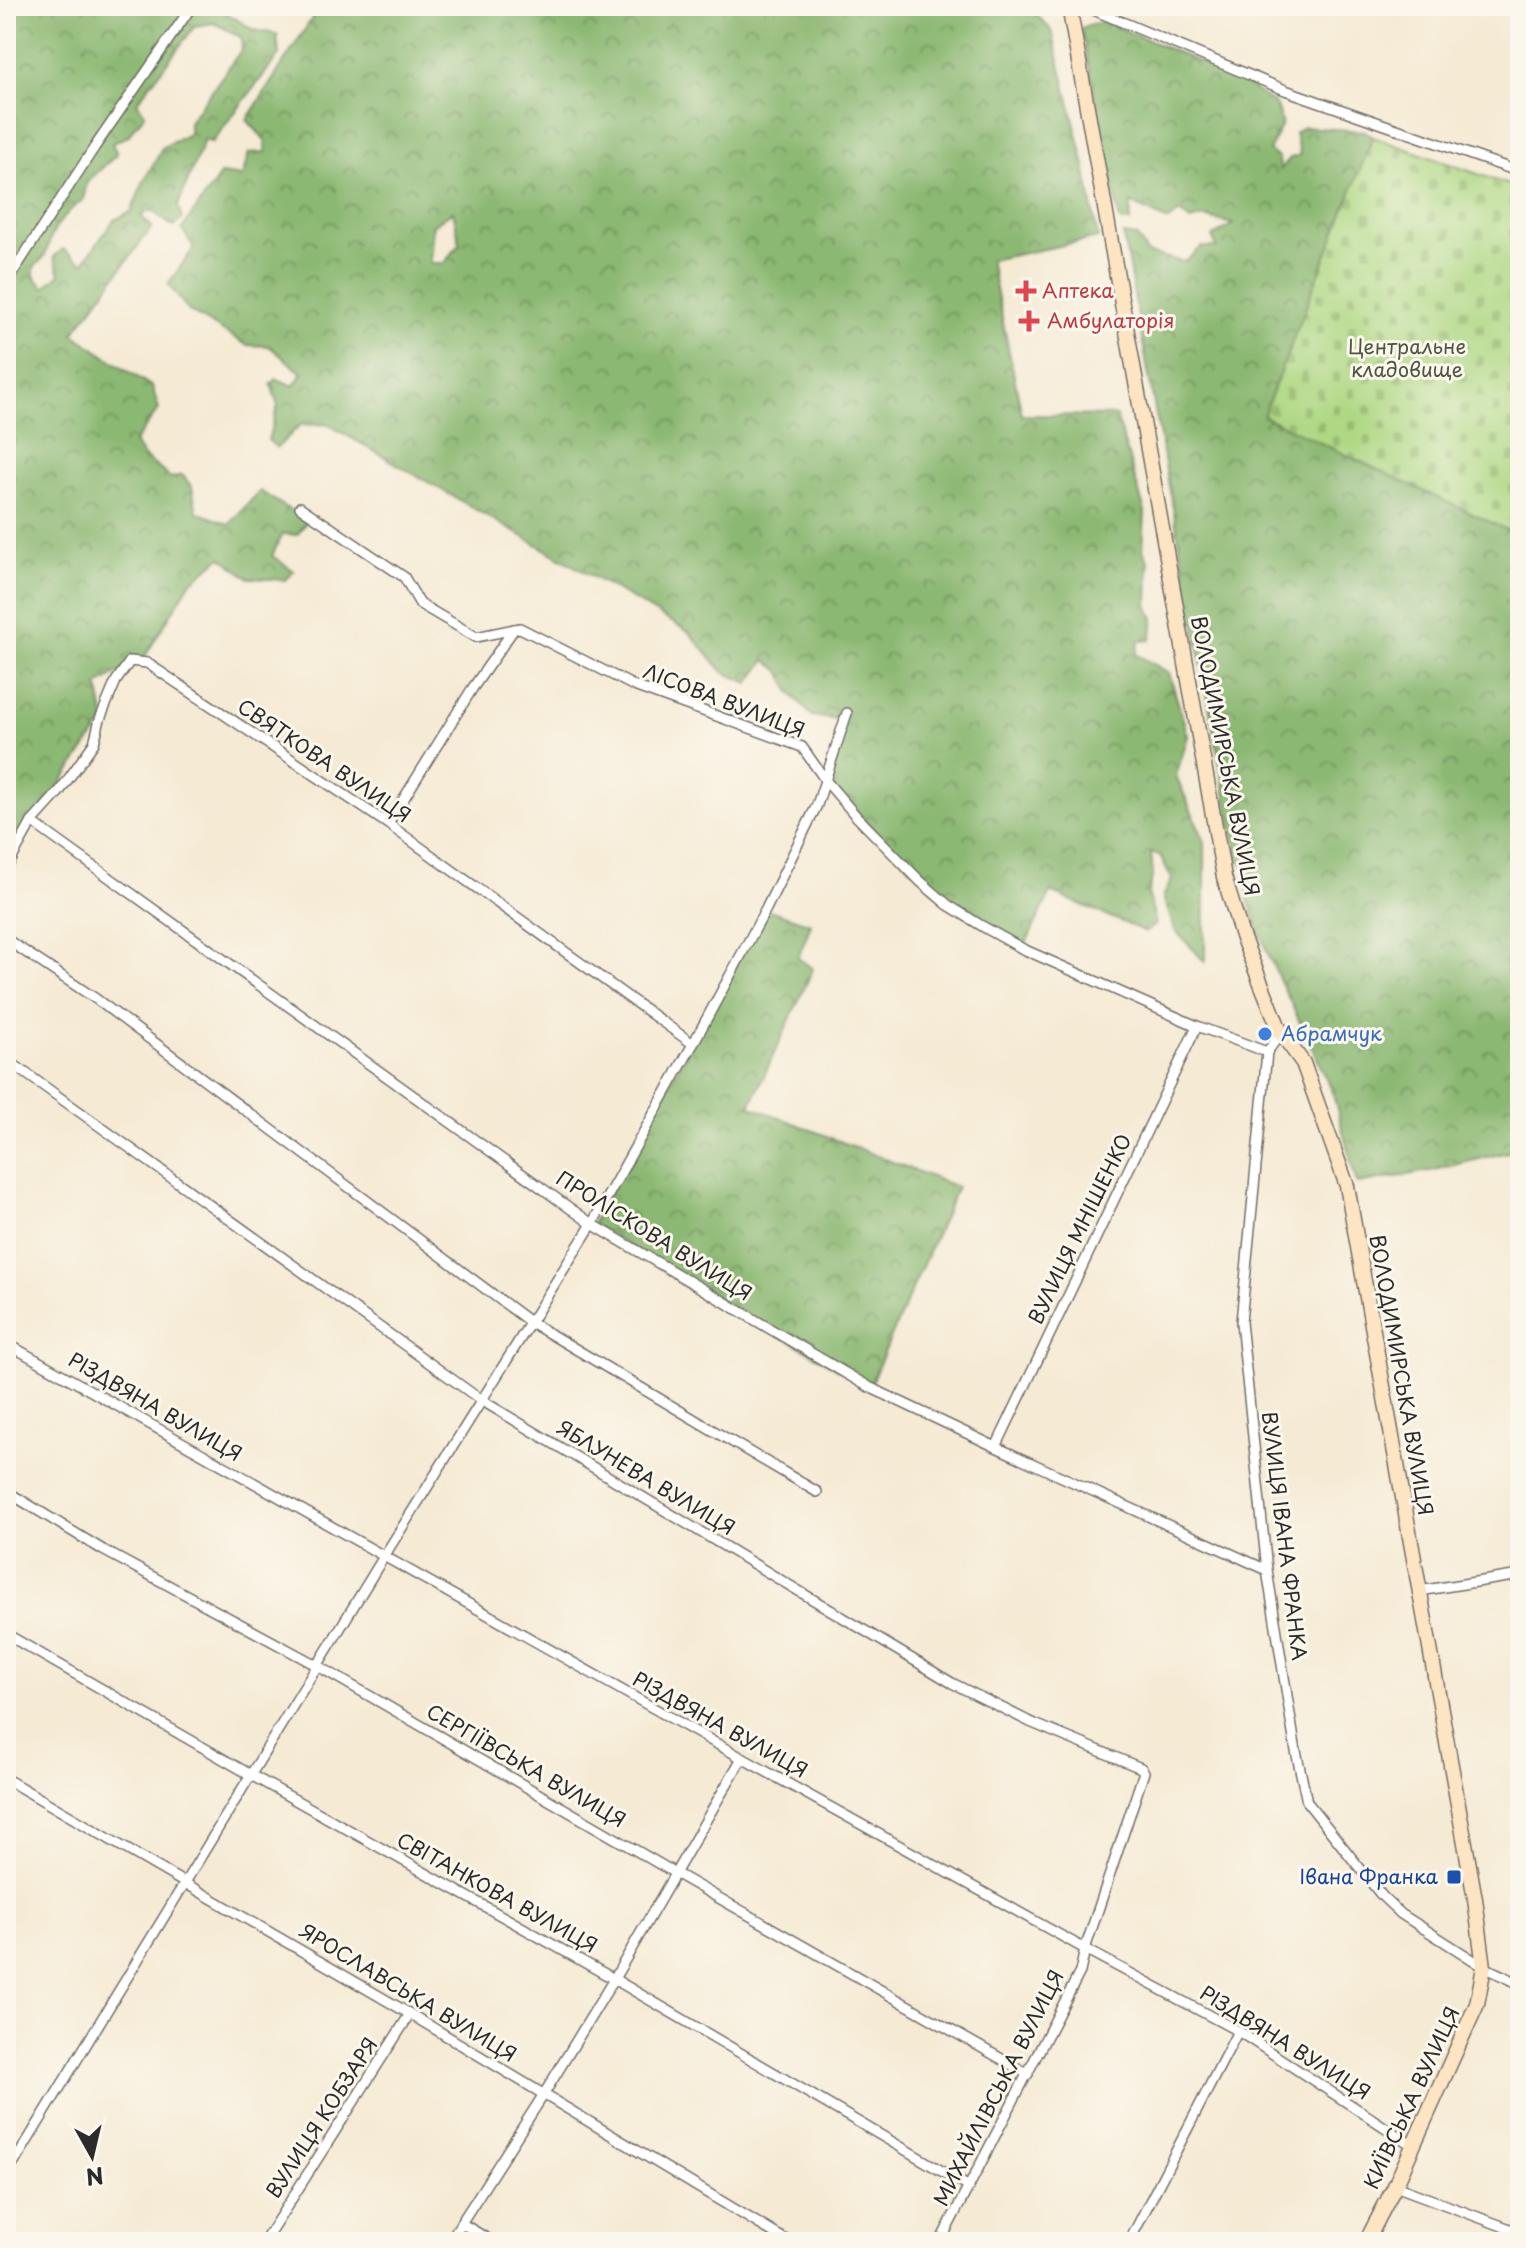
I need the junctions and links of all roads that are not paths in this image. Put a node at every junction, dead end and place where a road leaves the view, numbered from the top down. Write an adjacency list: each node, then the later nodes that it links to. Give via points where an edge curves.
1 (192, 6): 5 (street)
2 (1069, 6): 16 (main road, ВОЛОДИМИРСЬКА ВУЛИЦЯ, via 1224,877)
3 (1084, 6): 4 (street, via 1285,90)
4 (1520, 172)
5 (9, 272): 6 (street)
6 (6, 283)
7 (300, 507): 8 (street, via 404,577 420,604 476,637)
8 (514, 629): 10 (street, ЛІСОВА ВУЛИЦЯ, via 634,686 802,747); 12 (street)
9 (847, 713): 10 (street)
10 (826, 781): 15 (street, ЛІСОВА ВУЛИЦЯ, via 948,905 1023,949); 17 (street, via 766,909)
11 (32, 822): 12 (street, СВЯТКОВА ВУЛИЦЯ, via 94,743 116,681 130,661 147,663); 13 (street, СВЯТКОВА ВУЛИЦЯ); 20 (street, ПРОЛІСКОВА ВУЛИЦЯ)
12 (388, 824): 17 (street, СВЯТКОВА ВУЛИЦЯ)
13 (6, 869)
14 (6, 939): 21 (street, via 96,999)
15 (1197, 1026): 18 (street, ЛІСОВА ВУЛИЦЯ); 24 (street, ВУЛИЦЯ МНІШЕНКО)
16 (1281, 1033): 18 (street); 30 (main road, ВОЛОДИМИРСЬКА ВУЛИЦЯ, via 1303,1063 1347,1186)
17 (693, 1044): 20 (street)
18 (1267, 1052): 28 (street, ВУЛИЦЯ ІВАНА ФРАНКА, via 1241,1322)
19 (6, 1059): 23 (street, ЯБЛУНЕВА ВУЛИЦЯ)
20 (592, 1224): 21 (street); 24 (street, ПРОЛІСКОВА ВУЛИЦЯ, via 869,1387)
21 (530, 1322): 23 (street); 26 (street)
22 (6, 1343): 27 (street, РІЗДВЯНА ВУЛИЦЯ)
23 (481, 1400): 27 (street); 38 (street, ЯБЛУНЕВА ВУЛИЦЯ, via 952,1683 1141,1768 1143,1778)
24 (996, 1447): 28 (street, ПРОЛІСКОВА ВУЛИЦЯ)
25 (6, 1491): 32 (street, СЕРГІЇВСЬКА ВУЛИЦЯ, via 103,1550)
26 (817, 1492)
27 (383, 1558): 32 (street); 33 (street, РІЗДВЯНА ВУЛИЦЯ)
28 (1267, 1570): 39 (street, ВУЛИЦЯ ІВАНА ФРАНКА, via 1307,1802 1401,1914)
29 (1520, 1575): 30 (street)
30 (1419, 1591): 39 (main road, ВОЛОДИМИРСЬКА ВУЛИЦЯ)
31 (6, 1634): 34 (street, СВІТАНКОВА ВУЛИЦЯ)
32 (318, 1666): 34 (street); 36 (street, СЕРГІЇВСЬКА ВУЛИЦЯ)
33 (742, 1758): 36 (street); 38 (street, РІЗДВЯНА ВУЛИЦЯ)
34 (251, 1775): 37 (street); 40 (street, СВІТАНКОВА ВУЛИЦЯ)
35 (6, 1779): 37 (street, ЯРОСЛАВСЬКА ВУЛИЦЯ)
36 (675, 1873): 40 (street); 44 (street, СЕРГІЇВСЬКА ВУЛИЦЯ)
37 (186, 1883): 42 (street, ЯРОСЛАВСЬКА ВУЛИЦЯ); 47 (street)
38 (1085, 1949): 43 (street, РІЗДВЯНА ВУЛИЦЯ); 44 (street, МИХАЙЛІВСЬКА ВУЛИЦЯ, via 1080,1972)
39 (1484, 1967): 41 (street, ВУЛИЦЯ ІВАНА ФРАНКА); 46 (main road, КИЇВСЬКА ВУЛИЦЯ, via 1477,2004)
40 (614, 1979): 45 (street); 49 (street, СВІТАНКОВА ВУЛИЦЯ)
41 (1520, 1984)
42 (410, 2014): 45 (street, ЯРОСЛАВСЬКА ВУЛИЦЯ); 52 (street, ВУЛИЦЯ КОБЗАРЯ)
43 (1238, 2031): 46 (street, РІЗДВЯНА ВУЛИЦЯ); 56 (street)
44 (1028, 2074): 49 (street, МИХАЙЛІВСЬКА ВУЛИЦЯ)
45 (544, 2094): 50 (street); 51 (street, ЯРОСЛАВСЬКА ВУЛИЦЯ)
46 (1412, 2145): 48 (main road, КИЇВСЬКА ВУЛИЦЯ)
47 (6, 2176)
48 (1395, 2186): 57 (main road, КИЇВСЬКА ВУЛИЦЯ); 58 (street, via 1510,2229)
49 (969, 2187): 55 (street, МИХАЙЛІВСЬКА ВУЛИЦЯ)
50 (461, 2223): 53 (street); 54 (street)
51 (784, 2241)
52 (264, 2242)
53 (449, 2242)
54 (493, 2242)
55 (940, 2242)
56 (1129, 2242)
57 (1366, 2242)
58 (1505, 2242)

